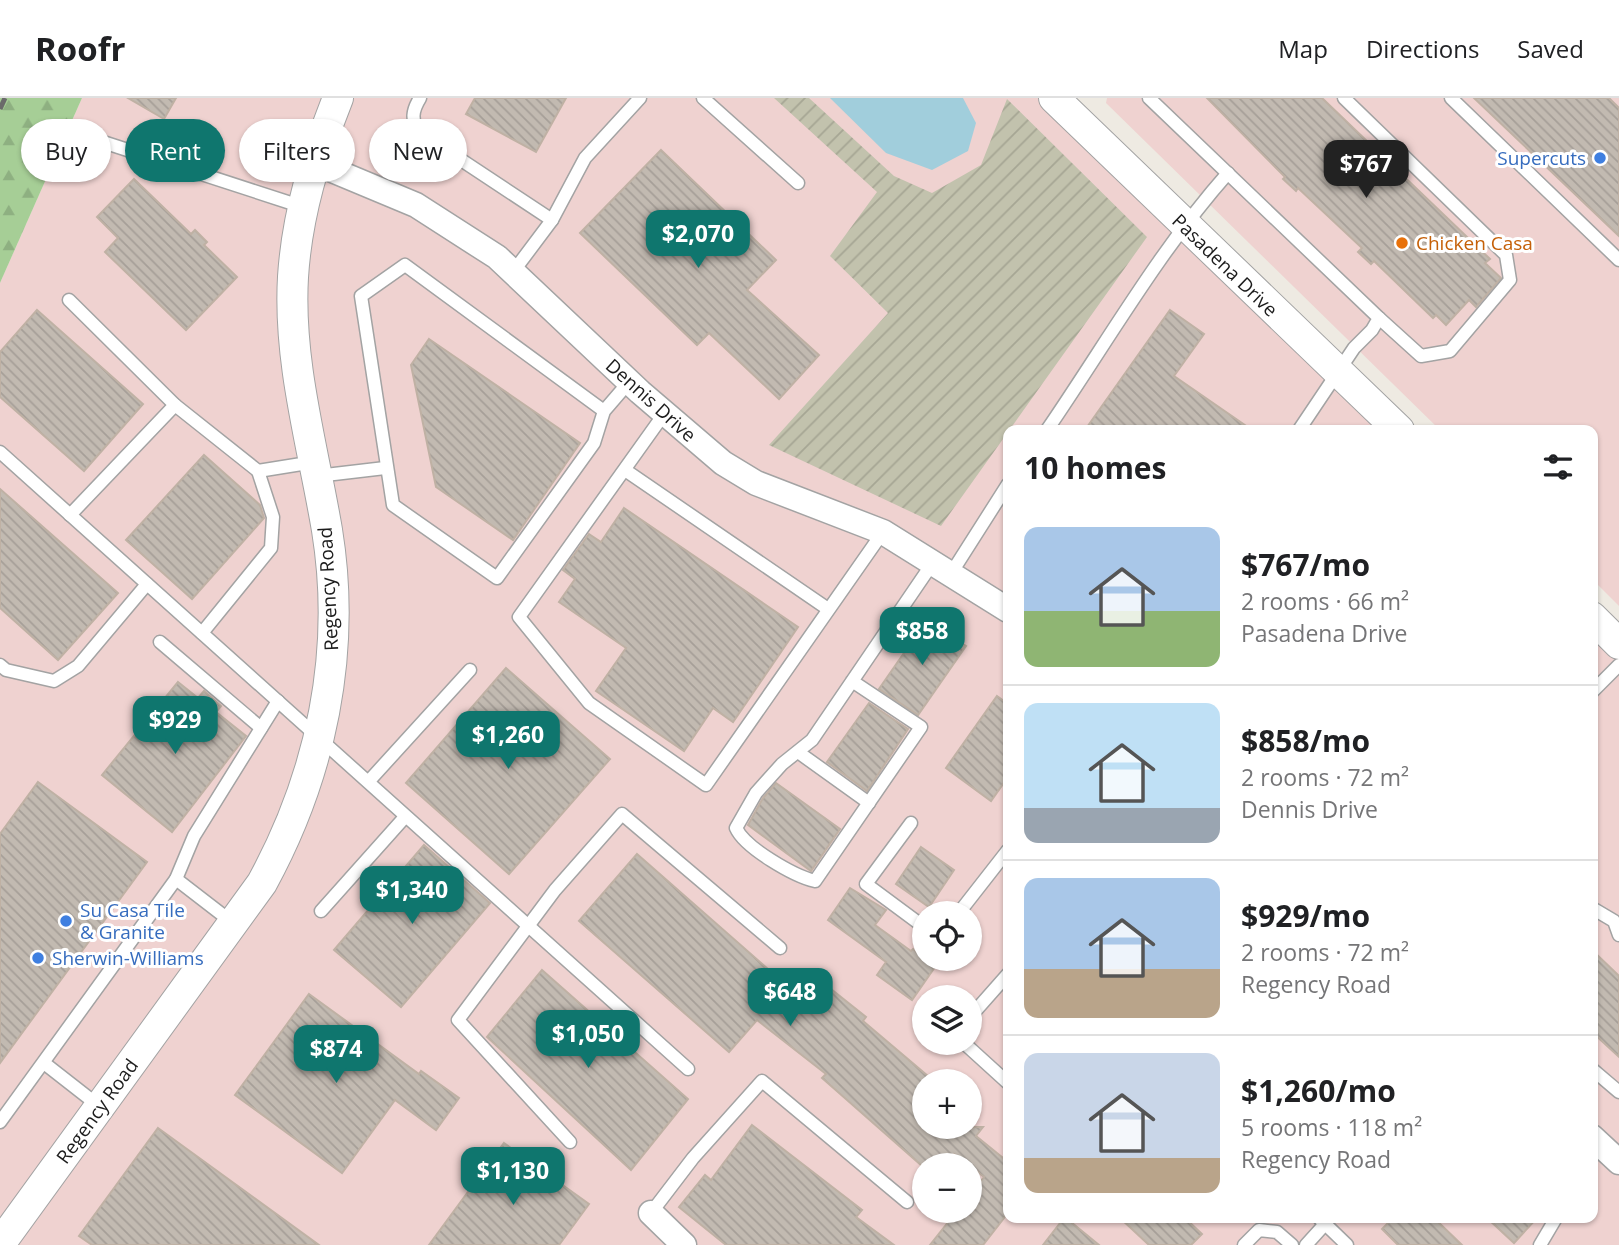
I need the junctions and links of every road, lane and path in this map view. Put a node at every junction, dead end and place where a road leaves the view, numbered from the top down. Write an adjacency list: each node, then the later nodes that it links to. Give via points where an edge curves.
1 (338, 98): 9 (street, Regency Road)
2 (419, 98): 16 (lane, via 413,114 419,132)
3 (640, 98): 16 (lane, via 585,158)
4 (703, 98): 14 (lane)
5 (1054, 98): 17 (street, Pasadena Drive)
6 (1149, 98): 11 (lane)
7 (1344, 98): 21 (lane, via 1506,255 1510,280 1450,351 1421,356)
8 (1451, 98): 18 (lane)
9 (330, 119)
10 (111, 145): 15 (lane)
11 (1228, 173): 17 (lane); 21 (lane)
12 (355, 180): 19 (street, Dennis Drive, via 438,216)
13 (309, 182): 15 (street, Regency Road)
14 (798, 183)
15 (303, 208): 32 (street, Regency Road, via 293,278 293,331)
16 (552, 220): 19 (lane)
17 (1185, 226): 22 (street, Pasadena Drive); 27 (lane)
18 (1619, 260)
19 (513, 272): 23 (street, Dennis Drive)
20 (69, 300): 24 (lane)
21 (1378, 318): 22 (lane)
22 (1338, 373): 28 (lane); 29 (street, Pasadena Drive)
23 (629, 382): 25 (lane); 26 (street, Dennis Drive)
24 (175, 405): 34 (lane); 36 (lane)
25 (604, 411): 31 (lane, via 594,443 498,578 393,505); 31 (lane, via 405,265 361,296)
26 (664, 414): 33 (lane); 37 (street, Dennis Drive, via 723,463 756,483)
27 (1050, 425)
28 (1302, 425)
29 (1394, 425)
30 (0, 452): 36 (lane)
31 (385, 468): 32 (lane)
32 (316, 469): 34 (lane); 53 (street, Regency Road, via 327,533 333,615)
33 (625, 470): 41 (lane); 41 (lane, via 519,617 589,704 706,785)
34 (258, 471): 43 (lane, via 273,517 271,548)
35 (1003, 490): 38 (lane)
36 (70, 515): 39 (lane)
37 (883, 531): 38 (street, Dennis Drive); 41 (lane)
38 (943, 566): 40 (street, Dennis Drive); 49 (lane)
39 (147, 584): 43 (lane); 46 (lane, via 78,666 54,681)
40 (1003, 607)
41 (828, 609)
42 (1598, 623): 45 (street)
43 (202, 633): 51 (lane)
44 (160, 642): 52 (lane)
45 (1619, 643)
46 (0, 665)
47 (1619, 666): 50 (lane)
48 (470, 670): 55 (lane)
49 (852, 681): 54 (lane, via 812,740); 56 (lane, via 921,727)
50 (1598, 686)
51 (278, 701): 52 (lane); 53 (lane)
52 (261, 729): 60 (lane, via 194,836)
53 (320, 739): 55 (lane); 65 (street, Regency Road, via 277,855)
54 (797, 752): 56 (lane); 56 (lane, via 756,793 736,828 744,841 801,877 816,881)
55 (369, 780): 57 (lane)
56 (869, 803)
57 (404, 818): 62 (lane); 66 (lane)
58 (911, 823): 64 (lane, via 866,884)
59 (1003, 856): 61 (lane)
60 (176, 879): 65 (lane); 72 (lane)
61 (968, 901)
62 (321, 911)
63 (1598, 912): 67 (lane, via 1614,921)
64 (912, 918)
65 (233, 923): 77 (street, Regency Road)
66 (528, 926): 68 (lane, via 622,814); 73 (lane); 79 (lane, via 458,1020)
67 (1619, 935)
68 (780, 948)
69 (1003, 980): 70 (lane)
70 (982, 1003)
71 (977, 1055): 75 (lane)
72 (44, 1063): 77 (lane); 78 (lane)
73 (688, 1069)
74 (1598, 1074): 76 (lane)
75 (1003, 1078)
76 (1619, 1092)
77 (99, 1107): 87 (street, Regency Road)
78 (0, 1122)
79 (570, 1142)
80 (1598, 1143): 81 (street)
81 (1619, 1162)
82 (907, 1202): 83 (lane, via 762,1081)
83 (651, 1213): 88 (street)
84 (1321, 1223): 91 (lane)
85 (1324, 1223): 92 (lane)
86 (1553, 1223): 93 (lane)
87 (0, 1244)
88 (684, 1245)
89 (1244, 1245): 90 (lane, via 1259,1230 1277,1232)
90 (1292, 1245)
91 (1306, 1245)
92 (1347, 1245)
93 (1540, 1245)

